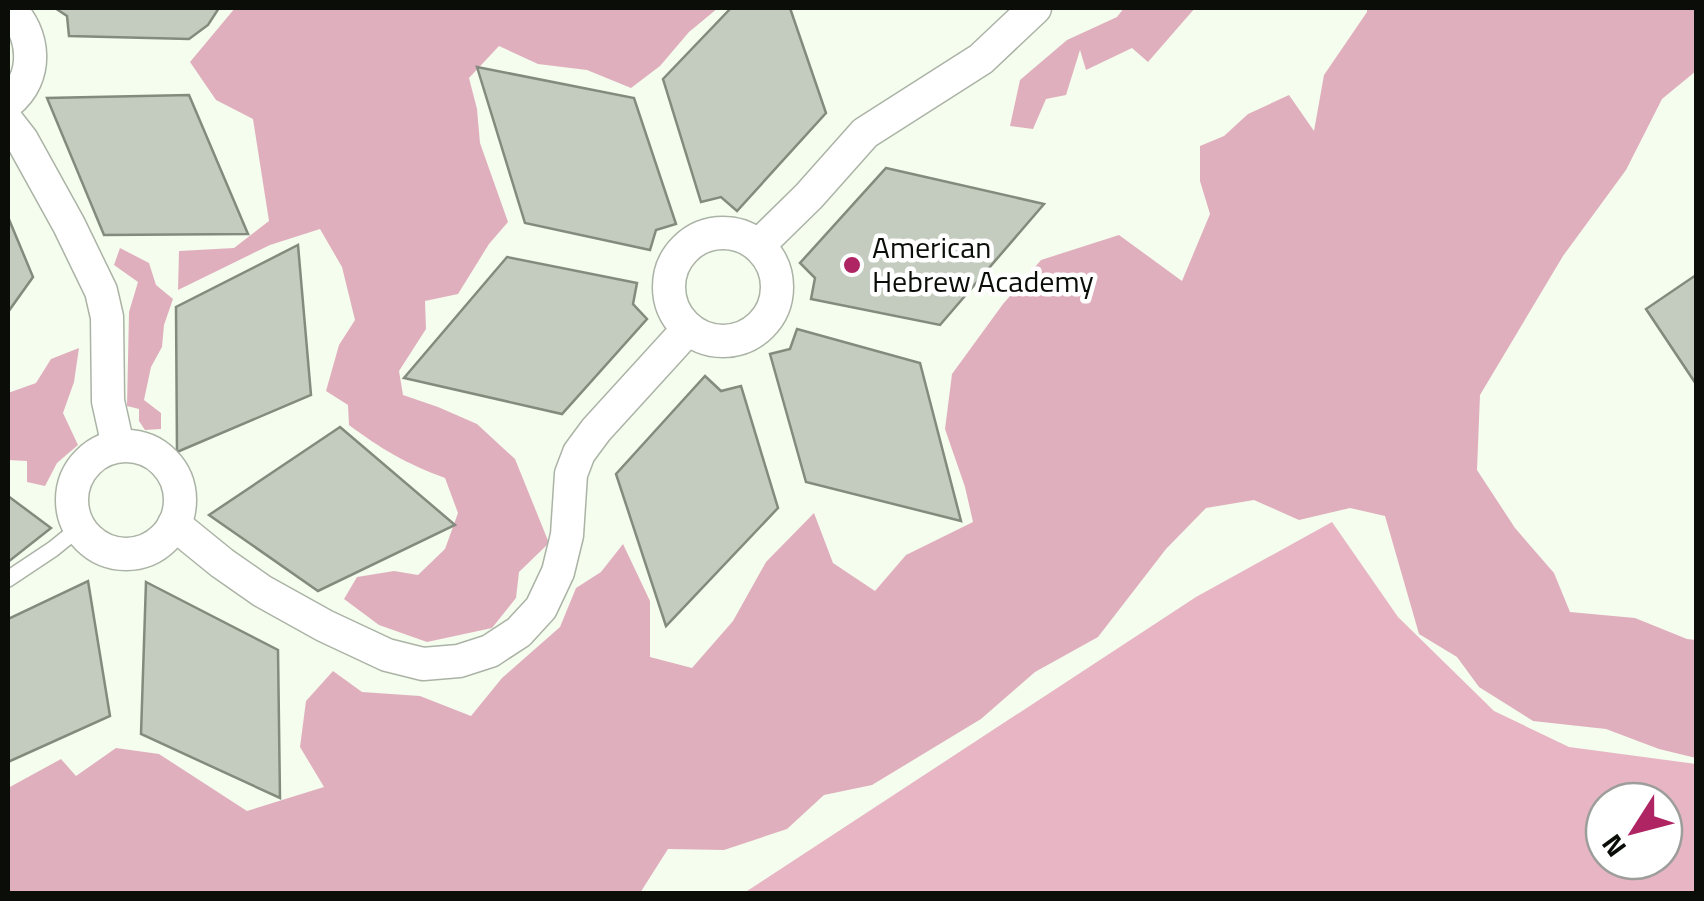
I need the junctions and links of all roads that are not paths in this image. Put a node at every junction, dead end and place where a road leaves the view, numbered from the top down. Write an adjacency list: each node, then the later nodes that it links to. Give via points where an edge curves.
1 (8, 8): 3 (street, via 25,30 30,65)
2 (1035, 8): 5 (street, via 981,59 865,133)
3 (8, 102)
4 (8, 122): 7 (street, via 100,291)
5 (759, 245): 6 (street, via 770,258 778,290 765,322 737,340 703,337); 6 (street, via 724,232 688,244 669,277 676,314)
6 (688, 328): 8 (street, via 580,453 571,474 558,572 541,608 490,651 422,664 386,655 262,591)
7 (118, 446): 8 (street, via 153,453 167,464 180,498); 9 (street, via 88,460 78,474 71,507)
8 (174, 524): 9 (street, via 159,544 129,555 98,547)
9 (79, 528): 10 (lane)
10 (8, 579)

